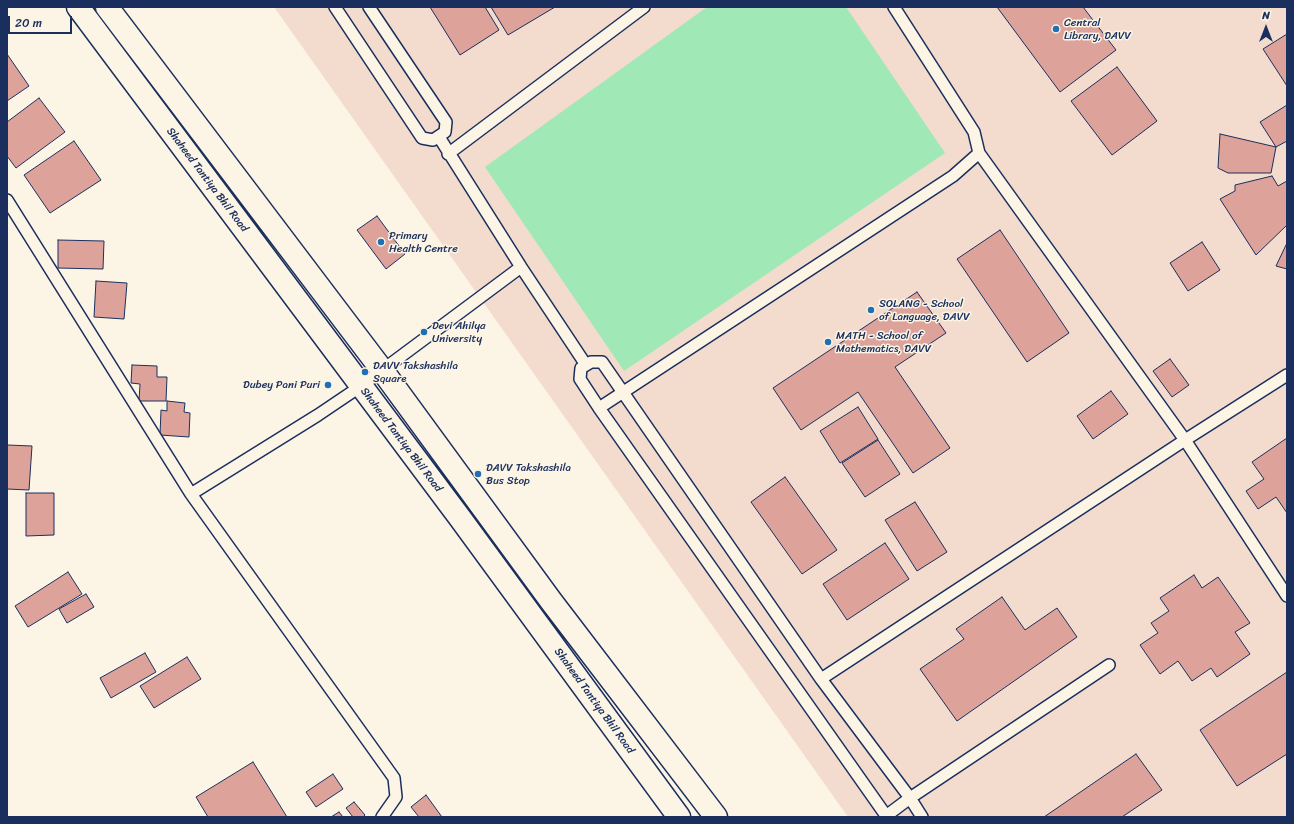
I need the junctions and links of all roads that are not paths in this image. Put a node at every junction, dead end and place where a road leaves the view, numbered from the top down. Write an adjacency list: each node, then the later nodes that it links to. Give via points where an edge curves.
1 (78, 7): 15 (main road, Shaheed Tantiya Bhil Road)
2 (107, 7): 13 (main road)
3 (335, 7): 7 (lane, via 422,138 433,140)
4 (369, 7): 7 (lane, via 446,122 445,132)
5 (644, 7): 8 (lane)
6 (894, 7): 9 (lane, via 974,132)
7 (439, 136): 8 (lane)
8 (448, 154): 11 (lane)
9 (979, 154): 16 (lane, via 954,176); 18 (lane)
10 (7, 200): 19 (lane)
11 (521, 268): 12 (lane); 13 (lane)
12 (586, 365): 16 (lane, via 591,362 602,362); 17 (lane, via 581,368 580,379)
13 (382, 370): 15 (lane); 27 (main road, via 551,601)
14 (1287, 376): 18 (lane)
15 (361, 386): 19 (lane); 26 (main road, Shaheed Tantiya Bhil Road)
16 (623, 392): 17 (lane); 22 (lane)
17 (599, 408): 24 (lane)
18 (1185, 440): 20 (lane); 22 (lane)
19 (191, 494): 25 (lane, via 394,778 396,797)
20 (1287, 596)
21 (1109, 665): 23 (lane)
22 (821, 679): 23 (lane)
23 (910, 798): 24 (lane); 28 (lane)
24 (887, 816)
25 (382, 817)
26 (680, 817)
27 (716, 817)
28 (922, 817)

